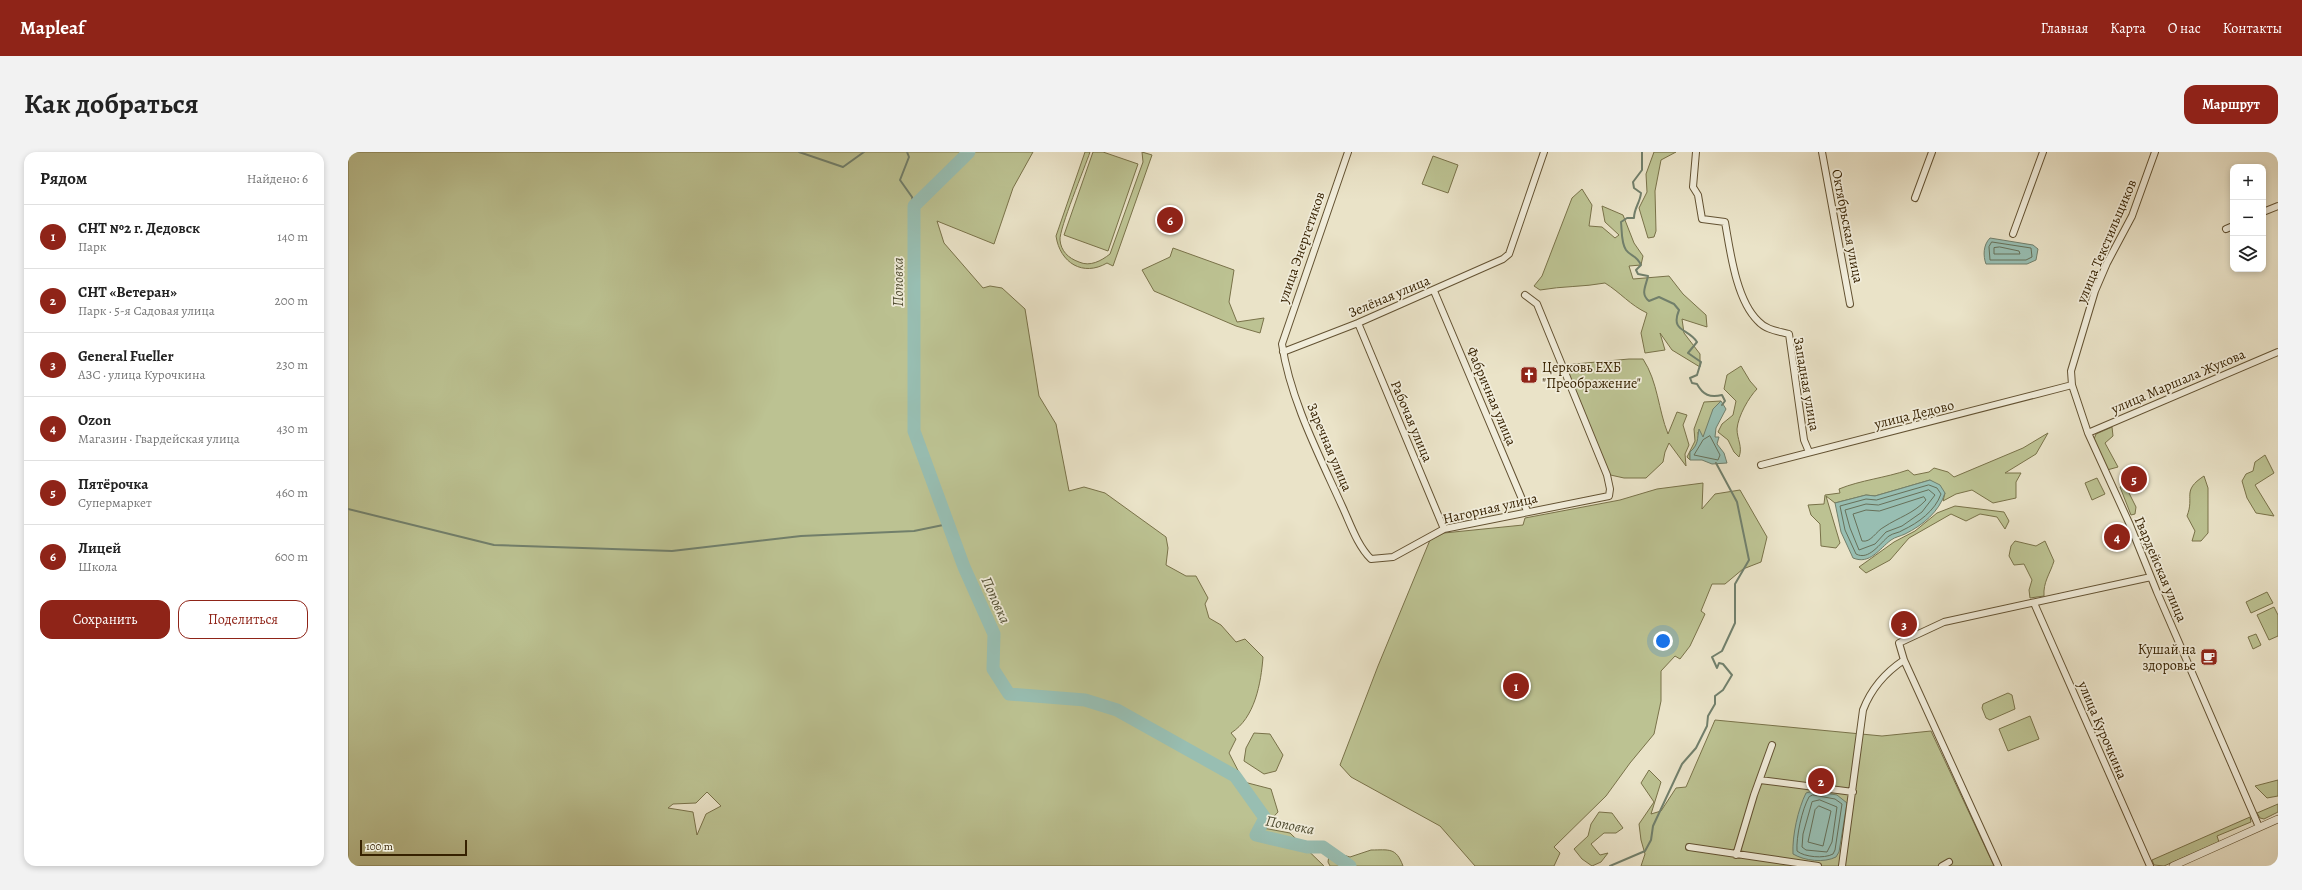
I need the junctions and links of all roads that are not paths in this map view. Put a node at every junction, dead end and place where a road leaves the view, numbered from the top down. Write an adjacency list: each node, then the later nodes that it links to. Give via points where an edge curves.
1 (1348, 152): 18 (street, улица Энергетиков, via 1283,336)
2 (1544, 152): 14 (street, Зелёная улица, via 1509,254)
3 (1696, 152): 22 (street, Западная улица, via 1693,187 1698,195 1702,219 1725,222 1735,275 1744,300 1757,321 1768,329 1789,334 1804,440)
4 (1822, 152): 16 (street, Октябрьская улица)
5 (1932, 152): 8 (street)
6 (2043, 152): 13 (street)
7 (2155, 152): 20 (street, улица Текстильщиков, via 2132,216 2095,292 2071,371)
8 (1915, 198)
9 (2278, 206): 10 (street)
10 (2266, 211)
11 (2230, 227): 12 (street)
12 (2226, 229)
13 (2013, 234)
14 (1434, 291): 17 (street, Зелёная улица); 24 (street, Фабричная улица)
15 (1525, 295): 24 (street, Нагорная улица, via 1537,304 1607,475 1609,496)
16 (1850, 304)
17 (1358, 323): 18 (street, Зелёная улица); 25 (street, Рабочая улица)
18 (1283, 352): 26 (street, Заречная улица, via 1288,376 1328,477)
19 (2278, 352): 21 (street, улица Маршала Жукова)
20 (2072, 386): 21 (street, Гвардейская улица); 22 (street, улица Дедово)
21 (2088, 432): 27 (street, Гвардейская улица)
22 (1809, 452): 23 (street, улица Дедово)
23 (1761, 465)
24 (1527, 511): 25 (street, Нагорная улица)
25 (1444, 529): 26 (street, Нагорная улица, via 1393,557 1371,559)
26 (1362, 549)
27 (2151, 577): 28 (street); 34 (street, Гвардейская улица)
28 (2034, 603): 29 (street, via 1944,622 1899,643); 42 (street, улица Курочкина)
29 (1904, 660): 32 (street, via 1884,675 1866,702 1859,735); 41 (street)
30 (1772, 746): 31 (street)
31 (1760, 780): 32 (street); 36 (street)
32 (1853, 792): 39 (street)
33 (2278, 819): 34 (street)
34 (2259, 827): 43 (street)
35 (1689, 847): 36 (street)
36 (1736, 855): 38 (street)
37 (1949, 862): 40 (street)
38 (1818, 866)
39 (1842, 866)
40 (1942, 866)
41 (1998, 866)
42 (2150, 866)
43 (2173, 866)

